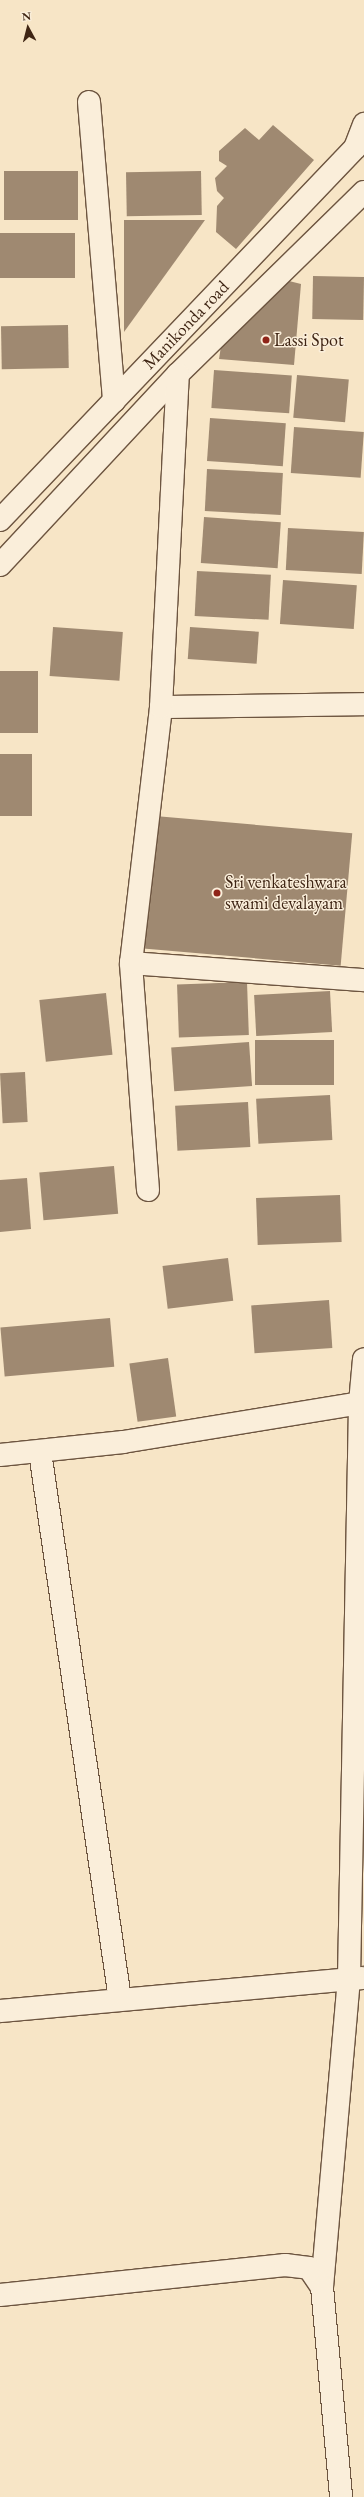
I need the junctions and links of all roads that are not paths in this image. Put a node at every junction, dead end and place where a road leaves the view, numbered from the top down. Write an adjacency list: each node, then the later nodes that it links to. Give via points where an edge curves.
1 (89, 102): 5 (street)
2 (364, 124): 5 (street, Manikonda road, via 355,148)
3 (364, 192): 4 (street, Manikonda road)
4 (178, 374): 7 (street, Manikonda road); 9 (street)
5 (114, 401): 6 (street, Manikonda road)
6 (0, 520)
7 (0, 565)
8 (364, 704): 9 (street)
9 (161, 707): 10 (street)
10 (131, 963): 11 (street); 12 (street)
11 (364, 980)
12 (148, 1190)
13 (364, 1359): 14 (street)
14 (360, 1403): 15 (street, via 124,1442); 17 (street)
15 (40, 1452): 16 (street); 19 (street)
16 (0, 1455)
17 (360, 1662): 18 (street)
18 (356, 1978): 19 (street); 21 (street)
19 (120, 1999): 20 (street)
20 (0, 2011)
21 (322, 2287): 22 (street, via 309,2268 285,2265); 23 (street)
22 (0, 2295)
23 (341, 2497)

